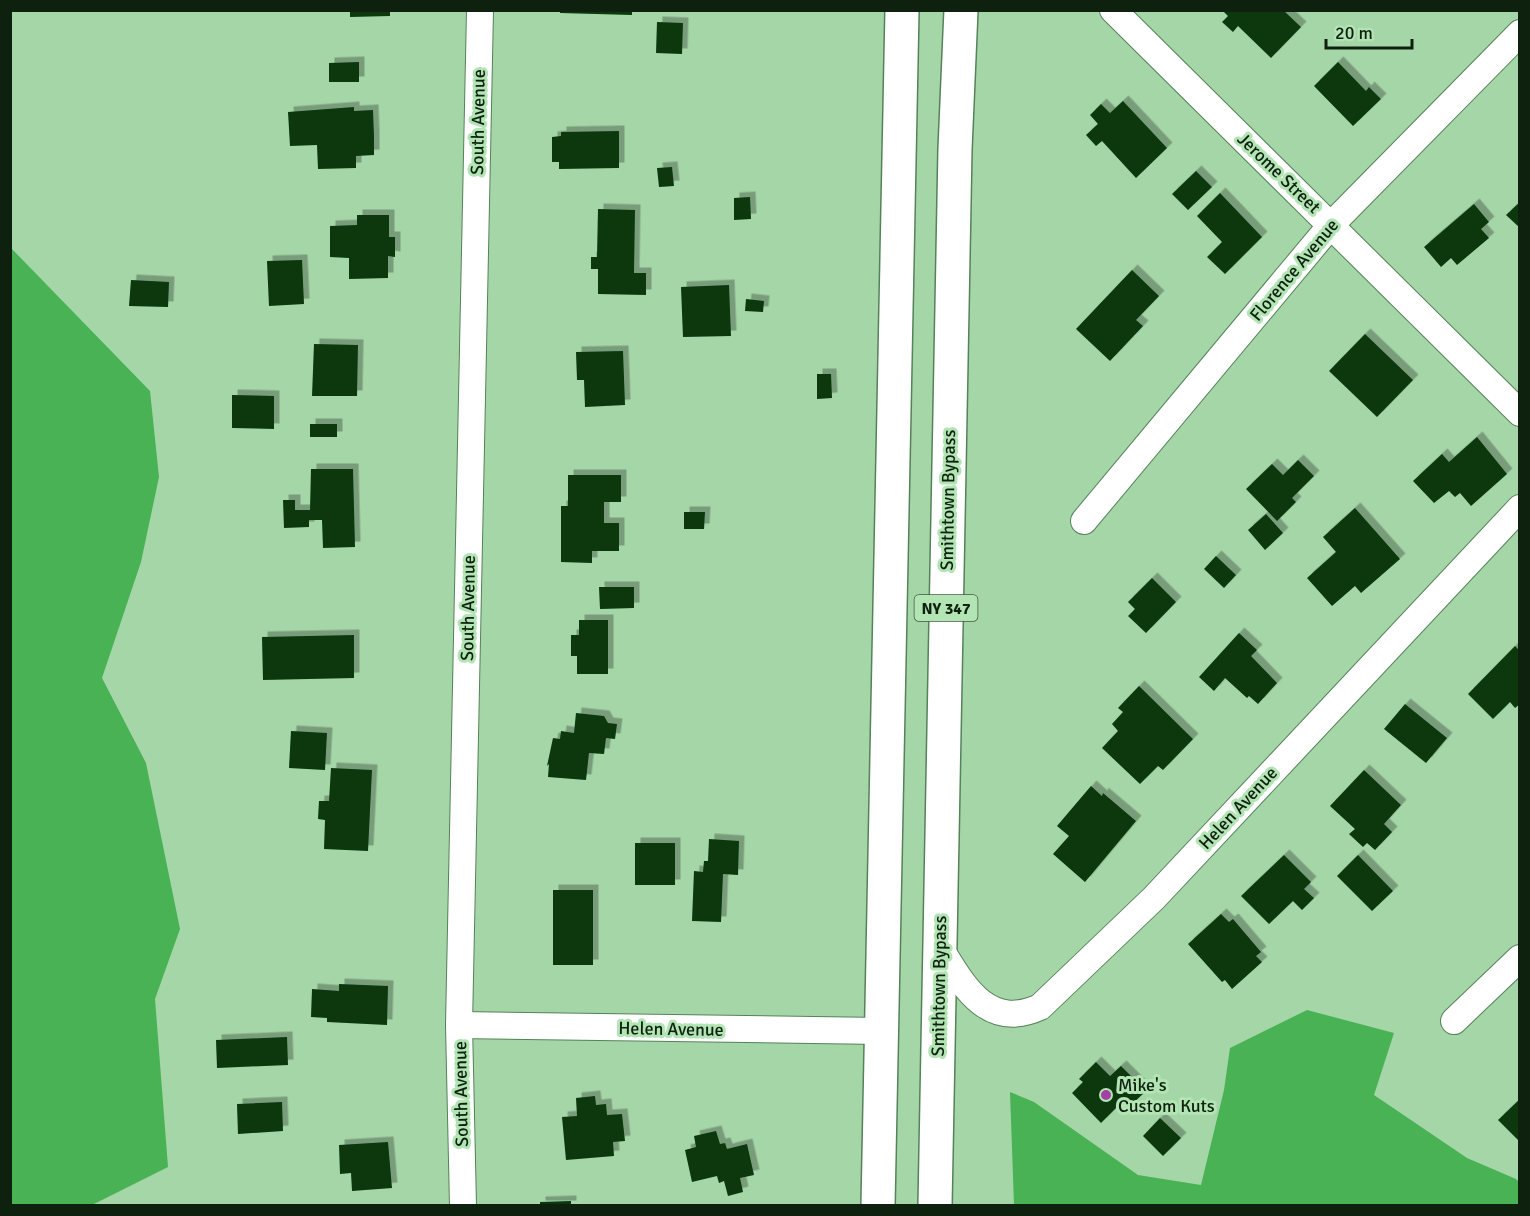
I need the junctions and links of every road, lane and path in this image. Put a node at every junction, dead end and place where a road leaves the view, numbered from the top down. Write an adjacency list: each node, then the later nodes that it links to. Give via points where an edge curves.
1 (480, 10): 13 (street, South Avenue)
2 (902, 10): 14 (highway, NY 347)
3 (961, 10): 10 (highway, Smithtown Bypass / NY 347)
4 (1113, 10): 6 (street, Jerome Street)
5 (1520, 33): 6 (street, Florence Avenue)
6 (1331, 225): 7 (street, Jerome Street); 9 (street, Florence Avenue)
7 (1520, 413)
8 (1520, 508): 10 (street, Helen Avenue, via 1154,898 1040,1007 1018,1013 980,1003)
9 (1084, 520)
10 (940, 948): 17 (highway, Smithtown Bypass / NY 347)
11 (1520, 958): 12 (street)
12 (1454, 1021)
13 (459, 1025): 14 (street, Helen Avenue); 15 (street, South Avenue)
14 (882, 1031): 16 (highway, NY 347)
15 (463, 1206)
16 (878, 1206)
17 (935, 1206)

